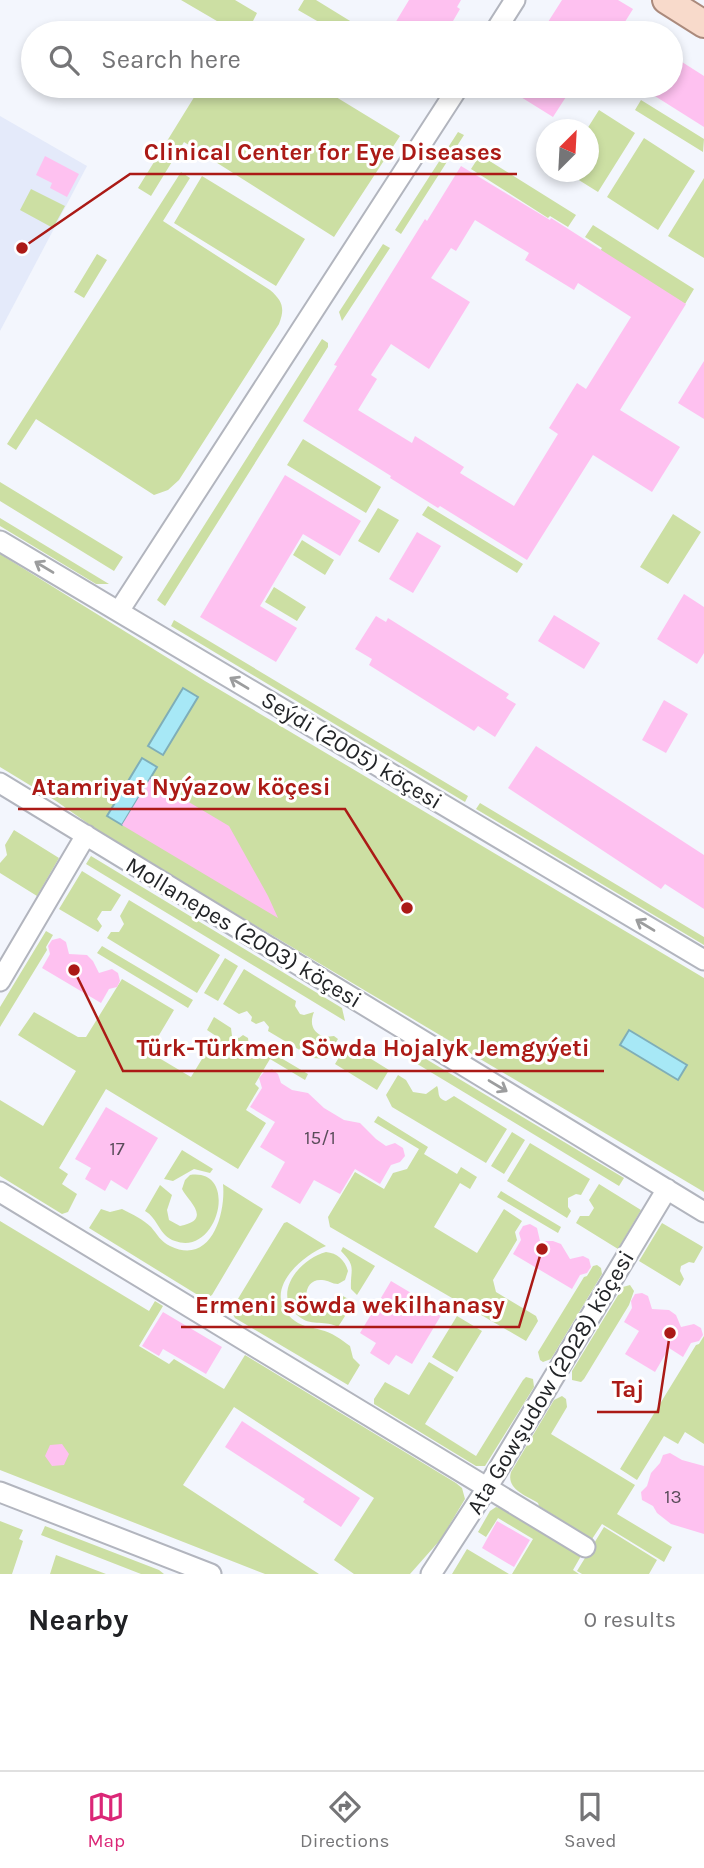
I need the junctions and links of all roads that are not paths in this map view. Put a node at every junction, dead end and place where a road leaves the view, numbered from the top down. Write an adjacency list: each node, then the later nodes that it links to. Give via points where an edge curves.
1 (515, 0): 3 (street)
2 (666, 0): 4 (main road)
3 (502, 21)
4 (704, 24)
5 (451, 98): 7 (street)
6 (0, 541): 7 (street, Seýdi (2005) köçesi, one-way to 6)
7 (119, 611): 10 (street, Seýdi (2005) köçesi, one-way to 7)
8 (0, 783): 9 (street, Mollanepes (2003) köçesi)
9 (86, 835): 11 (street); 12 (street, Mollanepes (2003) köçesi, one-way to 12)
10 (704, 960)
11 (0, 981)
12 (667, 1189): 14 (street, Mollanepes (2003) köçesi); 15 (street, Ata Gowşudow (2028) köçesi)
13 (0, 1192): 15 (street)
14 (704, 1212)
15 (487, 1488): 17 (street); 19 (street, Ata Gowşudow (2028) köçesi)
16 (0, 1492): 18 (street)
17 (584, 1547)
18 (211, 1574)
19 (431, 1574)

